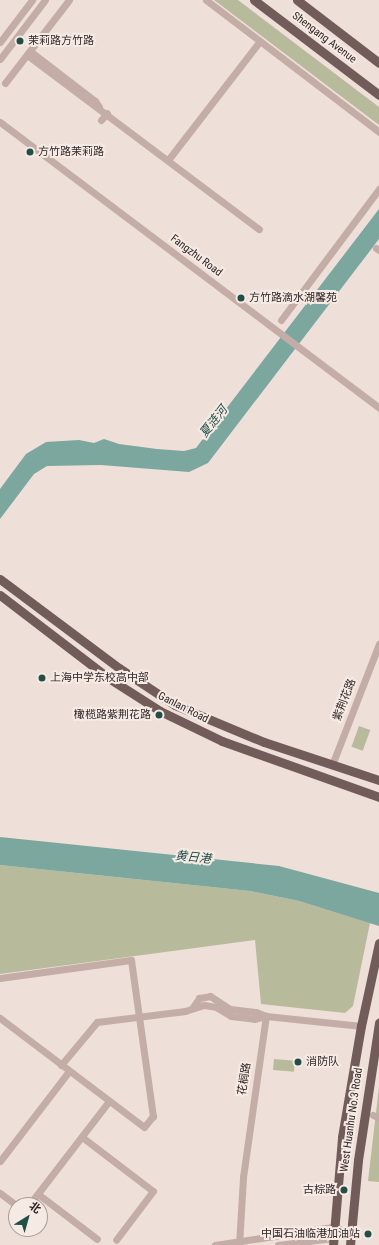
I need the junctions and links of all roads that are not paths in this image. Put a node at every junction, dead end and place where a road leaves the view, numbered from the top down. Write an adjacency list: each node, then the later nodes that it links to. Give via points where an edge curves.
1 (32, 0): 8 (street)
2 (45, 0): 10 (street)
3 (68, 0): 9 (street)
4 (206, 0): 7 (street)
5 (254, 0): 13 (main road, Shengang Avenue)
6 (297, 0): 11 (main road, Shengang Avenue)
7 (260, 41): 17 (street); 18 (street)
8 (0, 42)
9 (28, 53): 12 (street); 14 (street, via 96,101)
10 (0, 59)
11 (379, 63)
12 (5, 83)
13 (379, 95)
14 (107, 113): 15 (street); 18 (street)
15 (101, 120)
16 (0, 122): 22 (street, Fangzhu Road)
17 (379, 132)
18 (168, 160): 20 (street)
19 (379, 189): 21 (street)
20 (259, 229)
21 (281, 320)
22 (379, 408)
23 (0, 579): 26 (main road, Ganlan Road, via 119,668 175,705 228,729)
24 (0, 595): 28 (main road, Ganlan Road, via 110,679 160,711 222,741)
25 (379, 644): 26 (street, 紫荆花路)
26 (332, 765): 27 (main road, Ganlan Road)
27 (379, 780)
28 (379, 797)
29 (379, 943): 35 (main road, West Huanhu No.3 Road)
30 (0, 978): 31 (street, via 131,960)
31 (139, 1016): 32 (street, via 185,1011 193,1007 210,1005 230,1016 254,1019); 36 (street, via 93,1024); 38 (street, via 153,1116 144,1127)
32 (266, 1016): 35 (street); 48 (street, 花榈路, via 244,1170)
33 (0, 1018): 36 (street)
34 (379, 1022): 44 (main road, West Huanhu No.3 Road, via 365,1105)
35 (361, 1026): 43 (main road, West Huanhu No.3 Road, via 342,1137)
36 (61, 1065): 37 (street)
37 (69, 1070): 38 (street); 40 (street)
38 (110, 1101): 39 (street)
39 (82, 1137): 41 (street); 46 (street, via 153,1191)
40 (0, 1161)
41 (38, 1194): 42 (street); 45 (street)
42 (36, 1197)
43 (333, 1227): 44 (street); 47 (main road, West Huanhu No.3 Road); 48 (street)
44 (350, 1232): 47 (street); 51 (main road, West Huanhu No.3 Road)
45 (97, 1239)
46 (116, 1240)
47 (333, 1242): 50 (street)
48 (239, 1243): 49 (street)
49 (214, 1245)
50 (278, 1245)
51 (350, 1245)

